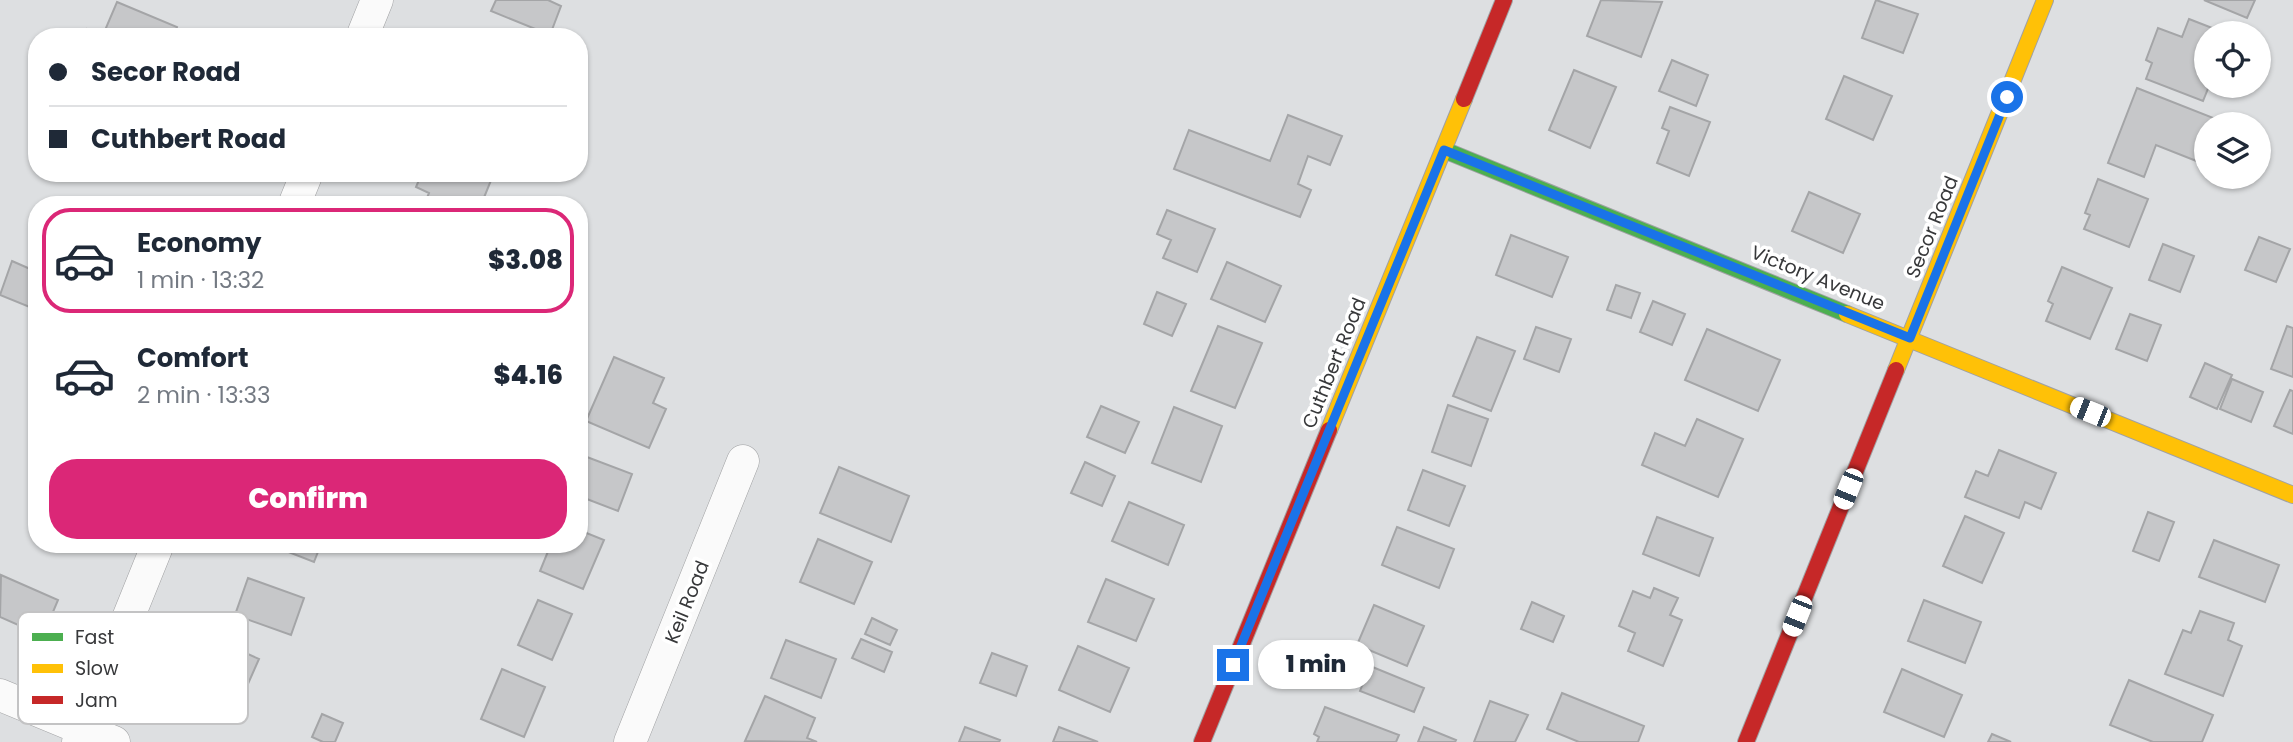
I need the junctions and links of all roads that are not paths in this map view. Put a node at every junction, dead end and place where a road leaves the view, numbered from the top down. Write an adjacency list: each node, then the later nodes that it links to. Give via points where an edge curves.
1 (377, 0): 4 (street)
2 (1504, 0): 5 (street, Cuthbert Road)
3 (2045, 0): 6 (street, Secor Road)
4 (366, 28)
5 (1444, 150): 6 (street, Victory Avenue); 17 (street, Cuthbert Road)
6 (1910, 338): 8 (street, Victory Avenue); 18 (street, Secor Road)
7 (743, 461): 16 (street, Keil Road)
8 (2293, 495)
9 (154, 553): 10 (street)
10 (131, 612)
11 (0, 695): 12 (street)
12 (18, 704)
13 (57, 724): 14 (street)
14 (81, 736): 15 (street)
15 (114, 742)
16 (630, 742)
17 (1202, 742)
18 (1746, 742)

